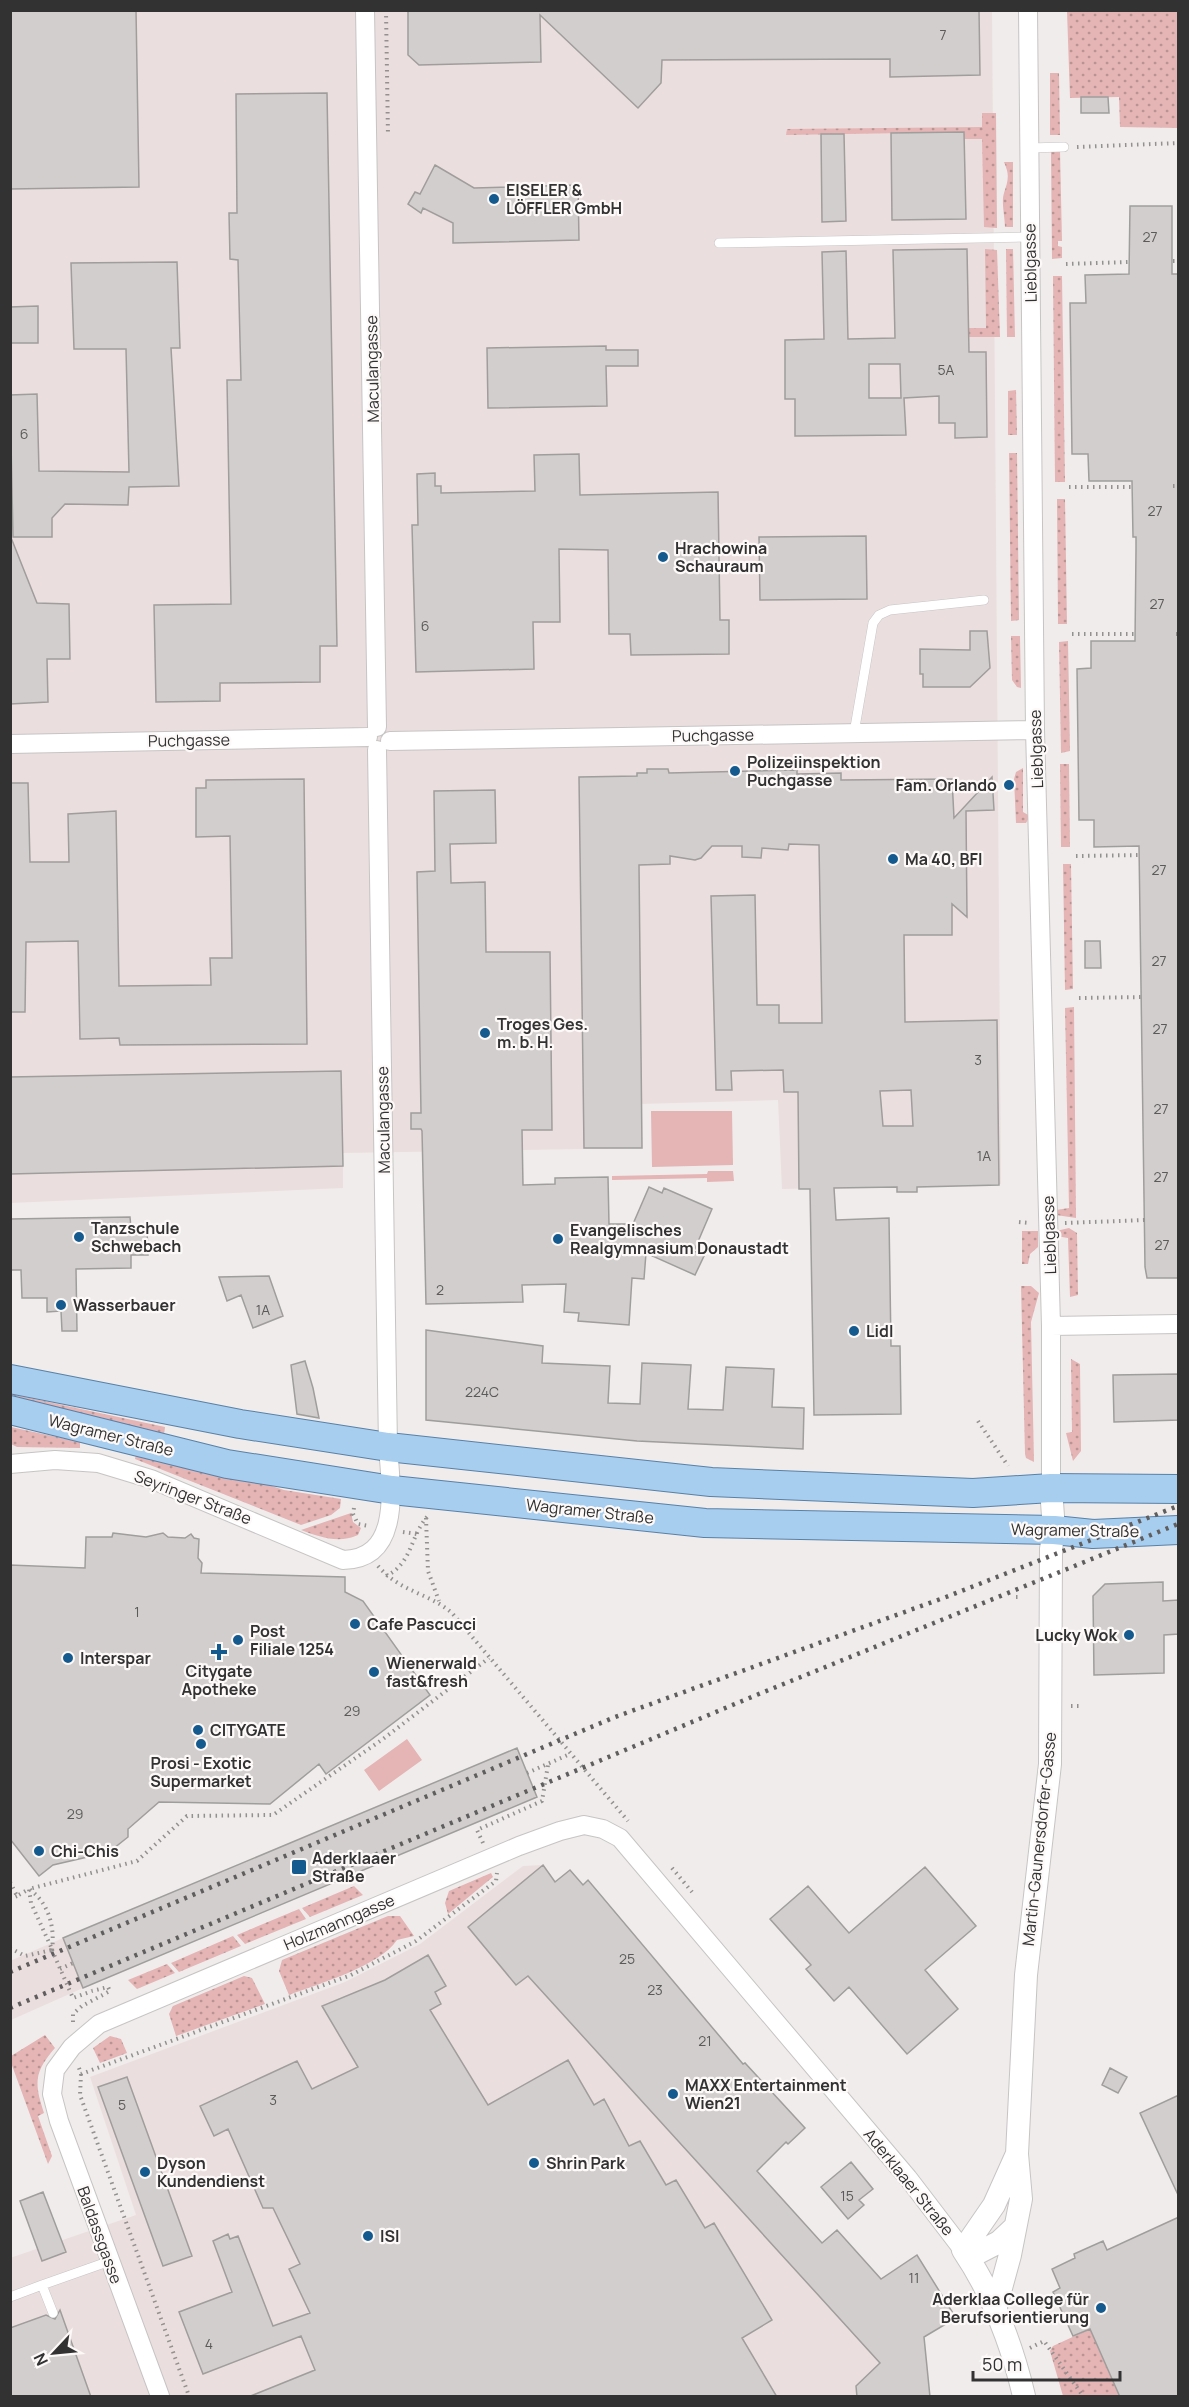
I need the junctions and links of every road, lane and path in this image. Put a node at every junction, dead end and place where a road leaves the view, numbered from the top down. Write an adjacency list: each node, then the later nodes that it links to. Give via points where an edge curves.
1 (365, 10): 21 (street, Maculangasse)
2 (386, 10): 4 (path)
3 (1028, 10): 7 (street, Lieblgasse)
4 (388, 140)
5 (1179, 143): 6 (path)
6 (1064, 147): 7 (lane)
7 (1029, 148): 8 (street, Lieblgasse)
8 (1029, 237): 9 (lane); 19 (street, Lieblgasse)
9 (719, 243)
10 (1173, 261): 11 (path)
11 (1179, 261)
12 (1129, 262): 13 (path)
13 (1066, 264)
14 (1069, 487): 15 (path)
15 (1134, 487)
16 (984, 600): 20 (lane, via 890,610 879,615 873,623)
17 (1072, 634): 18 (path)
18 (1137, 634)
19 (1035, 730): 20 (street, Puchgasse); 30 (street, Lieblgasse)
20 (854, 733): 21 (street, Puchgasse)
21 (378, 739): 22 (street, Puchgasse); 34 (street, Maculangasse)
22 (10, 744)
23 (1140, 855): 24 (path)
24 (1076, 856)
25 (1143, 997): 26 (path)
26 (1079, 998)
27 (1146, 1220): 28 (path)
28 (1055, 1223)
29 (1179, 1324): 30 (street)
30 (1052, 1326): 37 (street, Lieblgasse)
31 (10, 1379): 34 (main road, Wagramer Straße, via 240,1424)
32 (10, 1410): 39 (main road, Wagramer Straße, via 227,1464)
33 (978, 1421): 36 (path)
34 (388, 1447): 37 (main road, Wagramer Straße, via 711,1482 973,1493); 39 (street, Maculangasse)
35 (10, 1464): 44 (street, Seyringer Straße, via 55,1460 98,1463 152,1479 332,1557 352,1560)
36 (1008, 1466)
37 (1051, 1488): 38 (main road, Wagramer Straße); 41 (street, Martin-Gaunersdorfer-Gasse)
38 (1179, 1489)
39 (392, 1490): 41 (main road, Wagramer Straße, via 705,1523); 44 (street, via 382,1540)
40 (426, 1516): 46 (path, via 428,1571)
41 (1054, 1530): 42 (main road, Wagramer Straße, via 1094,1534); 68 (street, Martin-Gaunersdorfer-Gasse, via 1050,1764 1026,1975)
42 (1179, 1530)
43 (410, 1533): 45 (path, via 417,1534 406,1560)
44 (368, 1555): 45 (path)
45 (386, 1576): 46 (path, via 418,1595)
46 (440, 1602): 47 (path)
47 (489, 1658): 50 (path); 57 (path, via 383,1739 273,1815 187,1816 137,1861)
48 (1071, 1706): 49 (path)
49 (1082, 1706)
50 (570, 1754): 51 (path); 53 (path)
51 (548, 1765): 52 (path); 54 (path, via 542,1801 477,1830)
52 (527, 1773)
53 (615, 1806)
54 (494, 1865): 55 (path); 60 (street, Holzmanngasse, via 560,1831 584,1825 603,1829 620,1838); 65 (street, Holzmanngasse, via 99,2024); 67 (path, via 496,1881 435,1928 351,1975)
55 (507, 1868)
56 (10, 1882): 58 (path)
57 (30, 1889): 58 (path); 62 (path, via 31,1903); 62 (path, via 41,1897 48,1911 54,1937)
58 (17, 1896): 59 (path)
59 (10, 1899)
60 (682, 1910): 70 (street, Aderklaaer Straße, via 908,2178)
61 (10, 1948): 62 (path, via 25,1956)
62 (52, 1950): 64 (path, bridge)
63 (73, 1963): 64 (path)
64 (60, 1969): 65 (path, bridge, via 73,1998 103,1986 110,1992 73,2014)
65 (72, 2048): 66 (street, Holzmanngasse); 67 (path)
66 (55, 2070): 71 (street, Baldassgasse, via 52,2094 59,2121)
67 (81, 2074): 78 (path, via 80,2095)
68 (1017, 2154): 69 (street, Martin-Gaunersdorfer-Gasse, via 1021,2199); 70 (street, Martin-Gaunersdorfer-Gasse, via 994,2205)
69 (1015, 2227): 70 (street, via 999,2242); 74 (street, Martin-Gaunersdorfer-Gasse)
70 (965, 2254): 74 (street, Aderklaaer Straße)
71 (110, 2261): 72 (lane); 77 (street, Baldassgasse)
72 (42, 2285): 73 (lane); 75 (lane)
73 (10, 2297)
74 (995, 2310): 79 (street, Aderklaaer Straße)
75 (52, 2313)
76 (1029, 2348): 80 (path, via 1044,2341)
77 (160, 2397)
78 (189, 2397)
79 (1024, 2397)
80 (1083, 2397)

